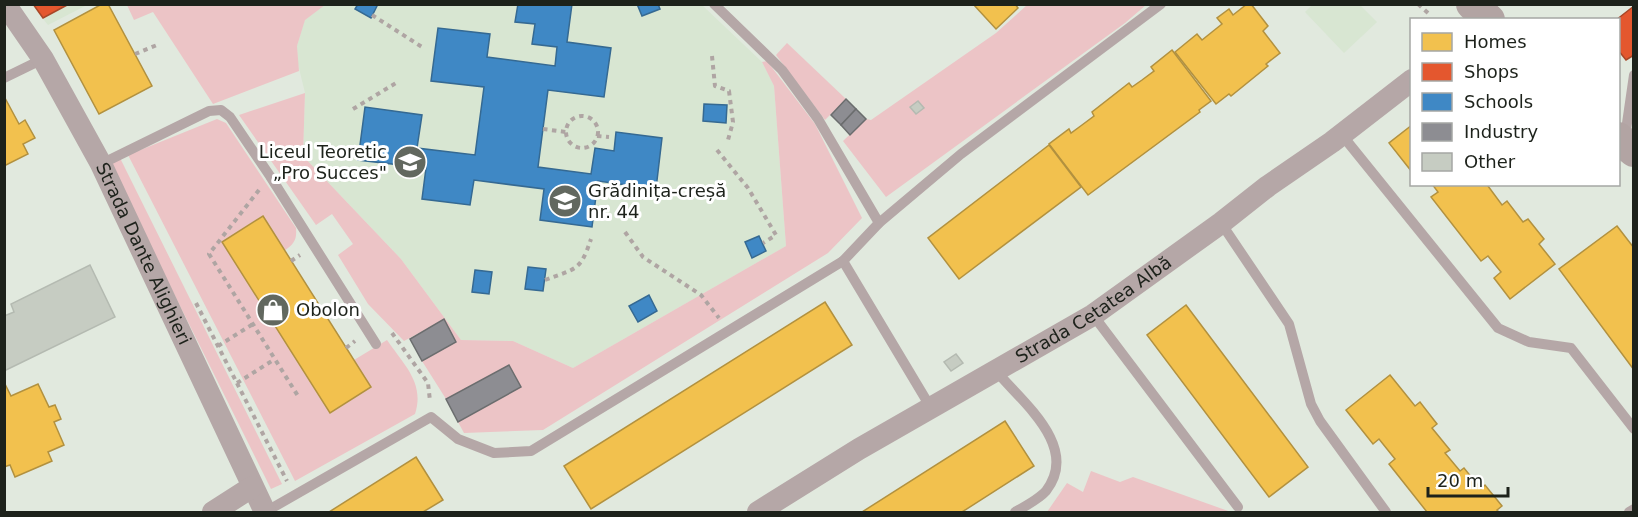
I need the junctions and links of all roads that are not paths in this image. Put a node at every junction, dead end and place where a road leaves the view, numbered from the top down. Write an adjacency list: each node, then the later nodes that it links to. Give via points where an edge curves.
1 (6, 4): 4 (street, Strada Dante Alighieri)
2 (714, 4): 11 (lane, via 788,78 818,119)
3 (1161, 4): 11 (lane, via 961,154)
4 (43, 59): 6 (lane); 10 (street, Strada Dante Alighieri)
5 (1634, 75): 9 (lane)
6 (4, 78)
7 (1410, 82): 8 (street, Strada Cetatea Albă)
8 (1342, 135): 12 (street, Strada Cetatea Albă); 18 (lane, via 1498,328 1529,342 1571,348)
9 (1625, 144)
10 (101, 164): 15 (lane, via 209,111 221,110 230,117 270,176); 19 (street, Strada Dante Alighieri)
11 (879, 223): 13 (lane)
12 (1221, 223): 14 (street, Strada Cetatea Albă); 26 (lane, via 1289,324 1311,404 1320,421)
13 (843, 261): 17 (lane); 23 (lane, via 531,451 494,453 458,439 431,417)
14 (1093, 315): 16 (street, Strada Cetatea Albă); 20 (lane)
15 (376, 344)
16 (997, 372): 17 (street, Strada Cetatea Albă); 25 (lane, via 1049,432 1057,459 1045,492)
17 (932, 408): 24 (street, Strada Cetatea Albă)
18 (1634, 429)
19 (252, 488): 22 (street); 23 (street, Strada Dante Alighieri)
20 (1238, 507)
21 (1634, 509): 27 (lane)
22 (213, 513)
23 (265, 513)
24 (758, 513)
25 (1015, 513)
26 (1386, 513)
27 (1629, 513)

